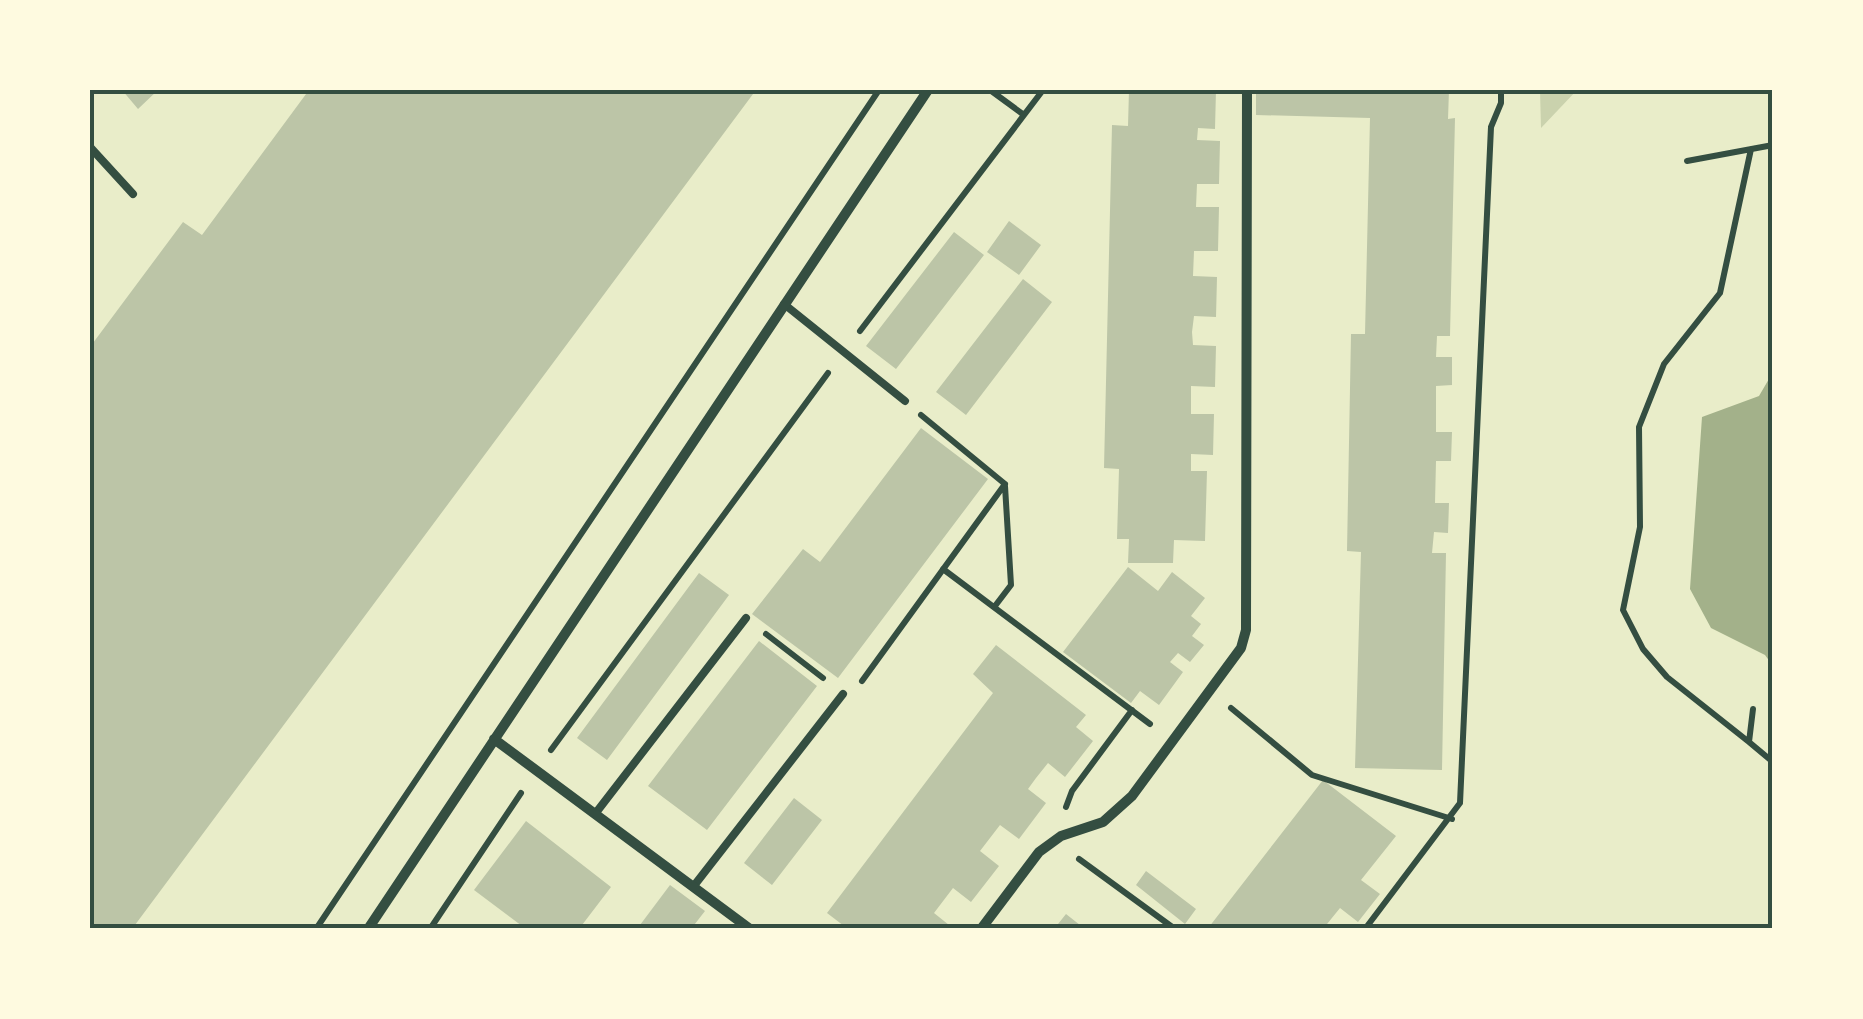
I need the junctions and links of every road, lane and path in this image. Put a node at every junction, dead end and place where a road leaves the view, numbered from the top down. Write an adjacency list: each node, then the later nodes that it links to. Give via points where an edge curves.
1 (879, 90): 34 (path)
2 (928, 90): 13 (street)
3 (990, 90): 7 (path)
4 (1043, 90): 7 (path)
5 (1246, 90): 20 (street, via 1246,630)
6 (1501, 90): 31 (path, via 1491,126 1460,803)
7 (1024, 115): 14 (path)
8 (1773, 145): 10 (path)
9 (90, 147): 12 (lane)
10 (1751, 149): 11 (path); 26 (path, via 1720,293 1664,364 1639,427 1640,527 1623,610 1667,677)
11 (1687, 161)
12 (133, 194)
13 (784, 304): 14 (lane); 24 (street)
14 (844, 353): 15 (lane); 28 (path)
15 (905, 401): 16 (path)
16 (1005, 484): 17 (path); 18 (path, via 1011,585)
17 (943, 570): 18 (path); 21 (path, via 859,685)
18 (995, 606): 23 (path)
19 (746, 618): 21 (path); 30 (lane)
20 (1211, 692): 25 (street); 31 (path, via 1312,775)
21 (844, 694): 33 (lane)
22 (1753, 708): 26 (path)
23 (1132, 710): 25 (path); 29 (path)
24 (494, 739): 28 (street); 35 (street)
25 (1174, 742): 32 (street, via 1116,812)
26 (1749, 742): 27 (path)
27 (1773, 762)
28 (536, 770): 30 (street); 36 (path)
29 (1072, 790)
30 (595, 814): 33 (street)
31 (1452, 819): 40 (path)
32 (1054, 840): 38 (street); 39 (path)
33 (693, 887): 37 (street)
34 (316, 929)
35 (368, 929)
36 (430, 929)
37 (750, 929)
38 (981, 929)
39 (1175, 929)
40 (1364, 929)

